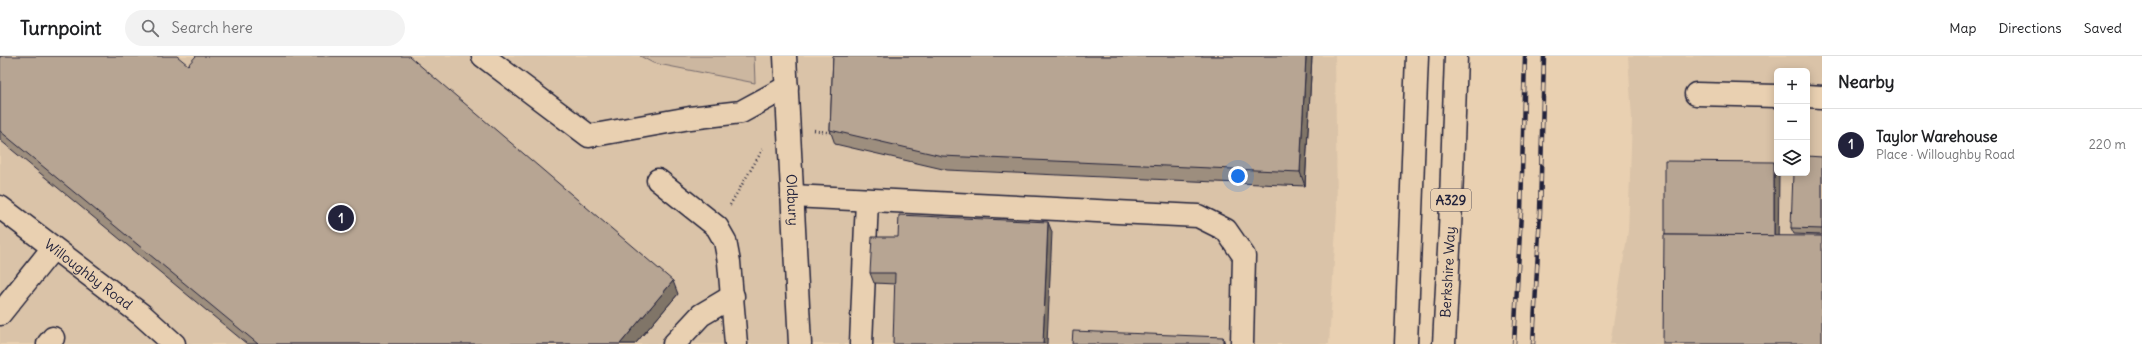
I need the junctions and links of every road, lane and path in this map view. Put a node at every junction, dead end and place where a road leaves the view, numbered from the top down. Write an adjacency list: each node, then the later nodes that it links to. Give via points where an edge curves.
1 (483, 56): 5 (main road, via 589,136 690,118 741,112)
2 (785, 56): 5 (main road, Oldbury)
3 (1417, 56): 27 (main road, A329)
4 (1456, 56): 28 (main road, Berkshire Way / A329)
5 (787, 87): 14 (main road, Oldbury)
6 (1696, 94): 7 (main road)
7 (1774, 96)
8 (1810, 96): 9 (main road)
9 (1822, 97)
10 (813, 130): 11 (path)
11 (835, 134)
12 (765, 147): 17 (path)
13 (658, 180): 17 (main road)
14 (792, 196): 15 (main road); 24 (main road, Oldbury)
15 (867, 200): 25 (main road); 26 (main road, via 1198,216 1226,230 1244,256)
16 (0, 207): 18 (main road, Willoughby Road)
17 (717, 227): 19 (main road, via 728,255)
18 (54, 248): 20 (main road); 21 (main road, Willoughby Road, via 142,315)
19 (733, 296): 22 (main road, via 701,315); 23 (main road)
20 (0, 314)
21 (174, 344)
22 (674, 344)
23 (736, 344)
24 (800, 344)
25 (861, 344)
26 (1242, 344)
27 (1406, 344)
28 (1444, 344)

